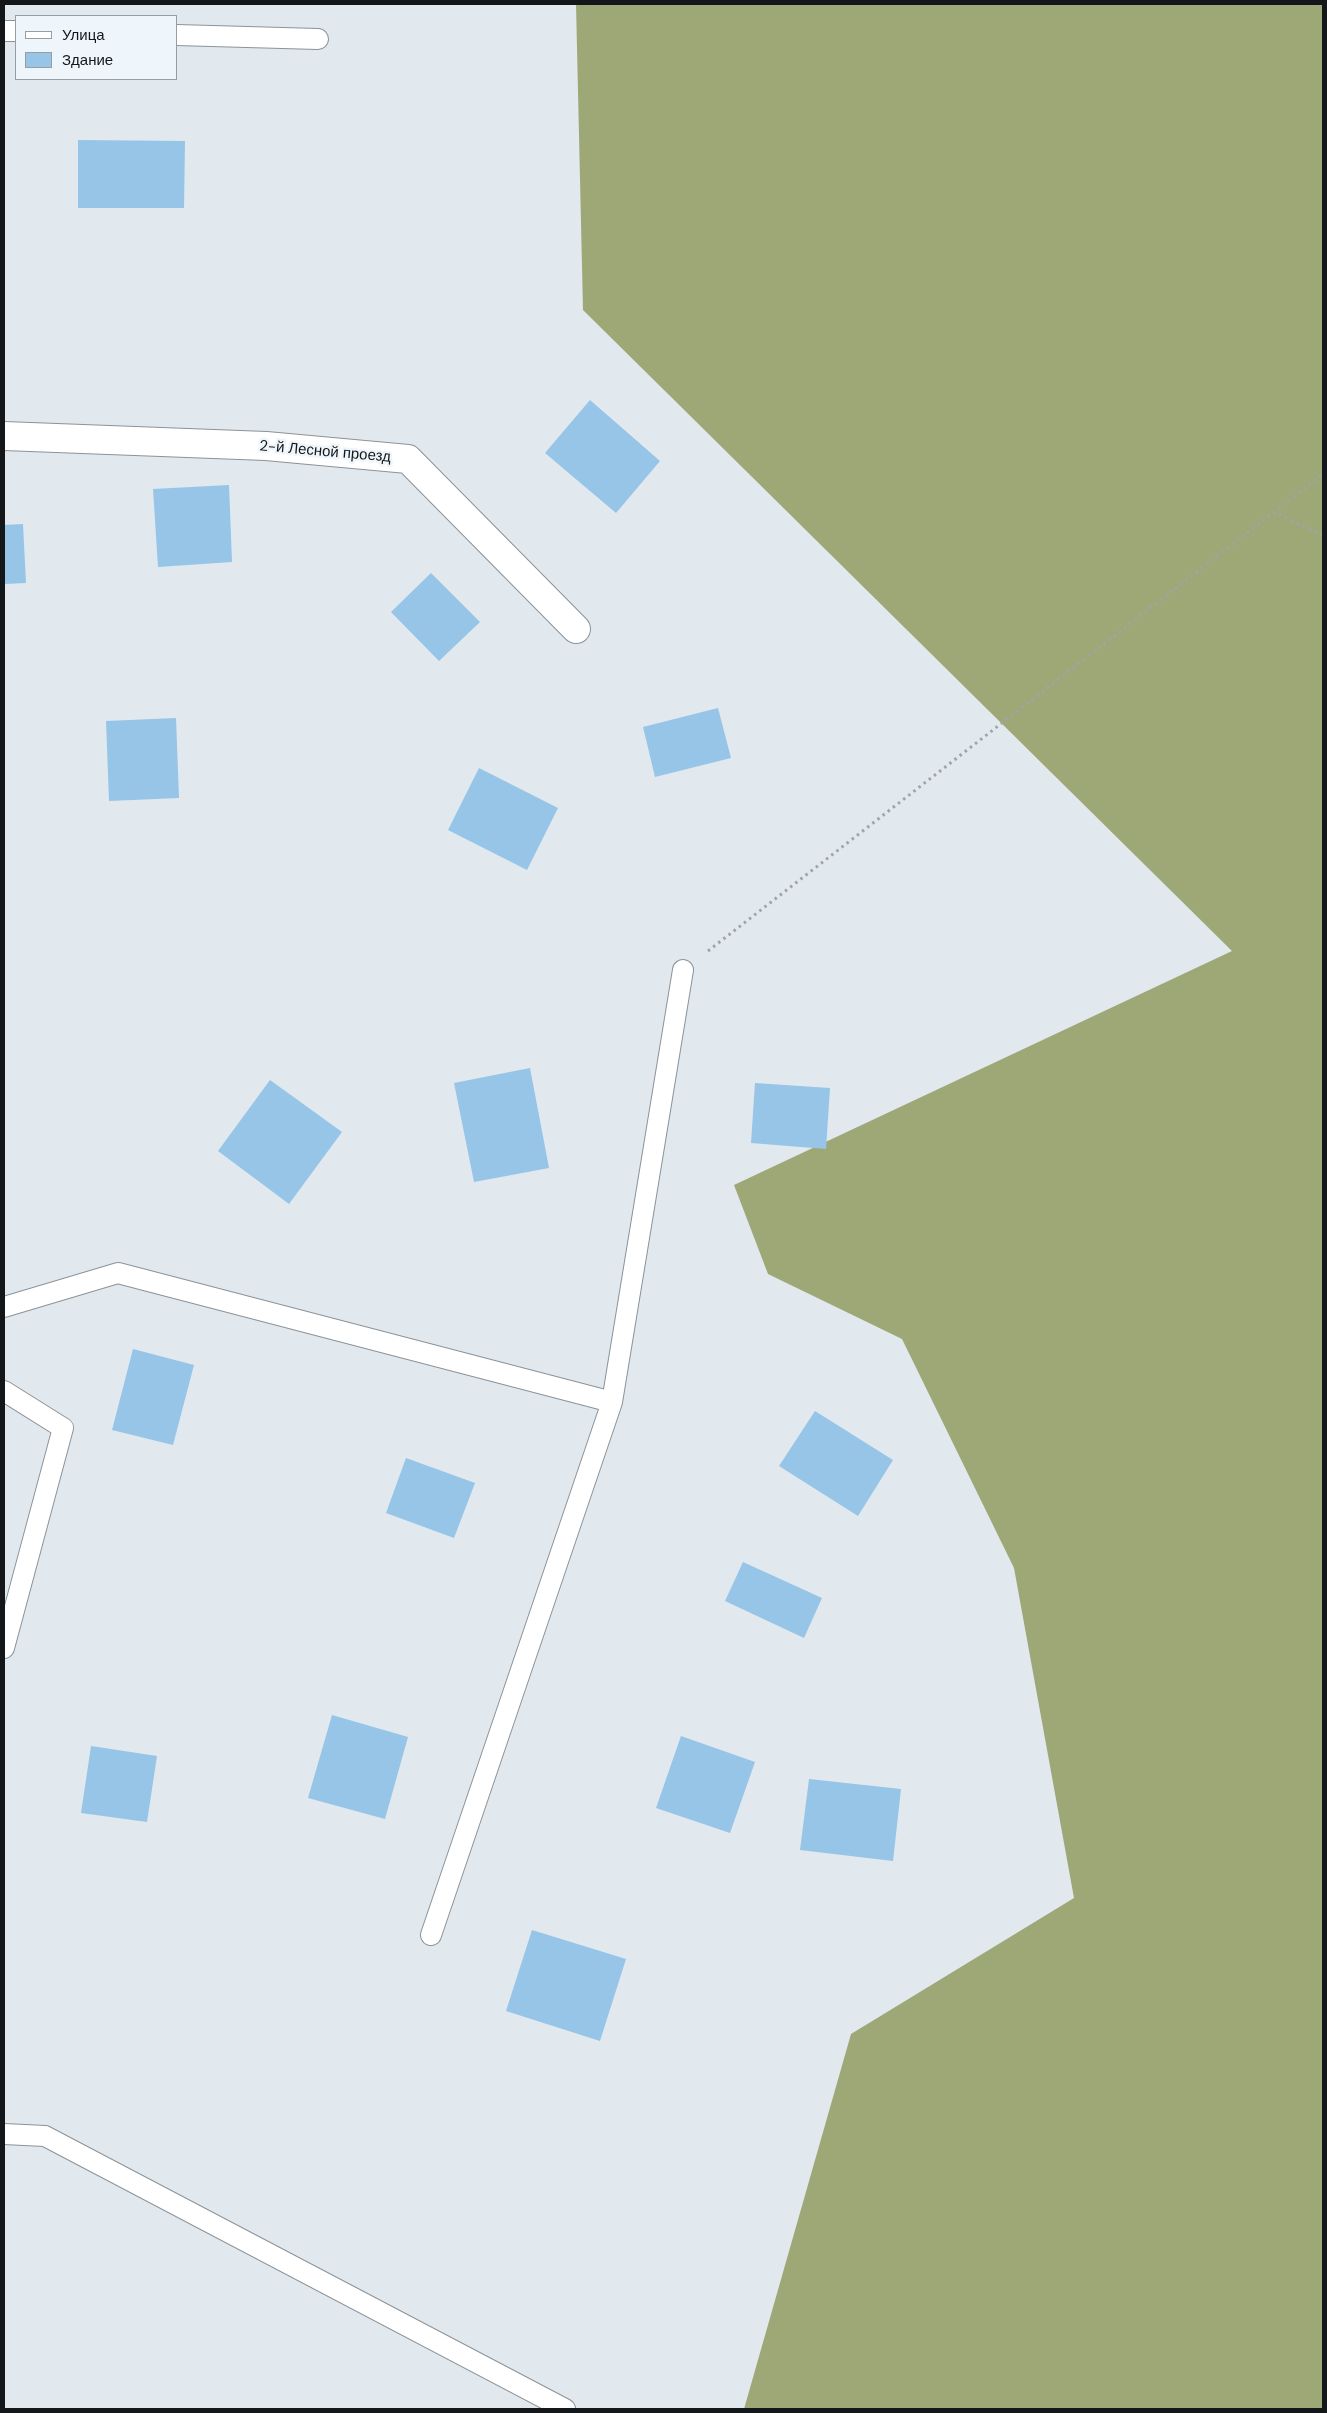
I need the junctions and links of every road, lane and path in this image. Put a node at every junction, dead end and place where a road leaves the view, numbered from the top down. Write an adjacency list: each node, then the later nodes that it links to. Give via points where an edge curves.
1 (178, 35): 2 (lane)
2 (318, 39)
3 (4, 436): 7 (street, 2-й Лесной проезд, via 266,446 408,459)
4 (1323, 474): 5 (path)
5 (1273, 512): 6 (path); 8 (path)
6 (1323, 535)
7 (576, 629)
8 (683, 970): 11 (lane)
9 (4, 1307): 11 (lane, via 118,1273)
10 (4, 1391): 12 (lane, via 63,1428)
11 (612, 1402): 13 (lane)
12 (4, 1648)
13 (431, 1936)
14 (4, 2134): 15 (lane, via 45,2136)
15 (565, 2409)

